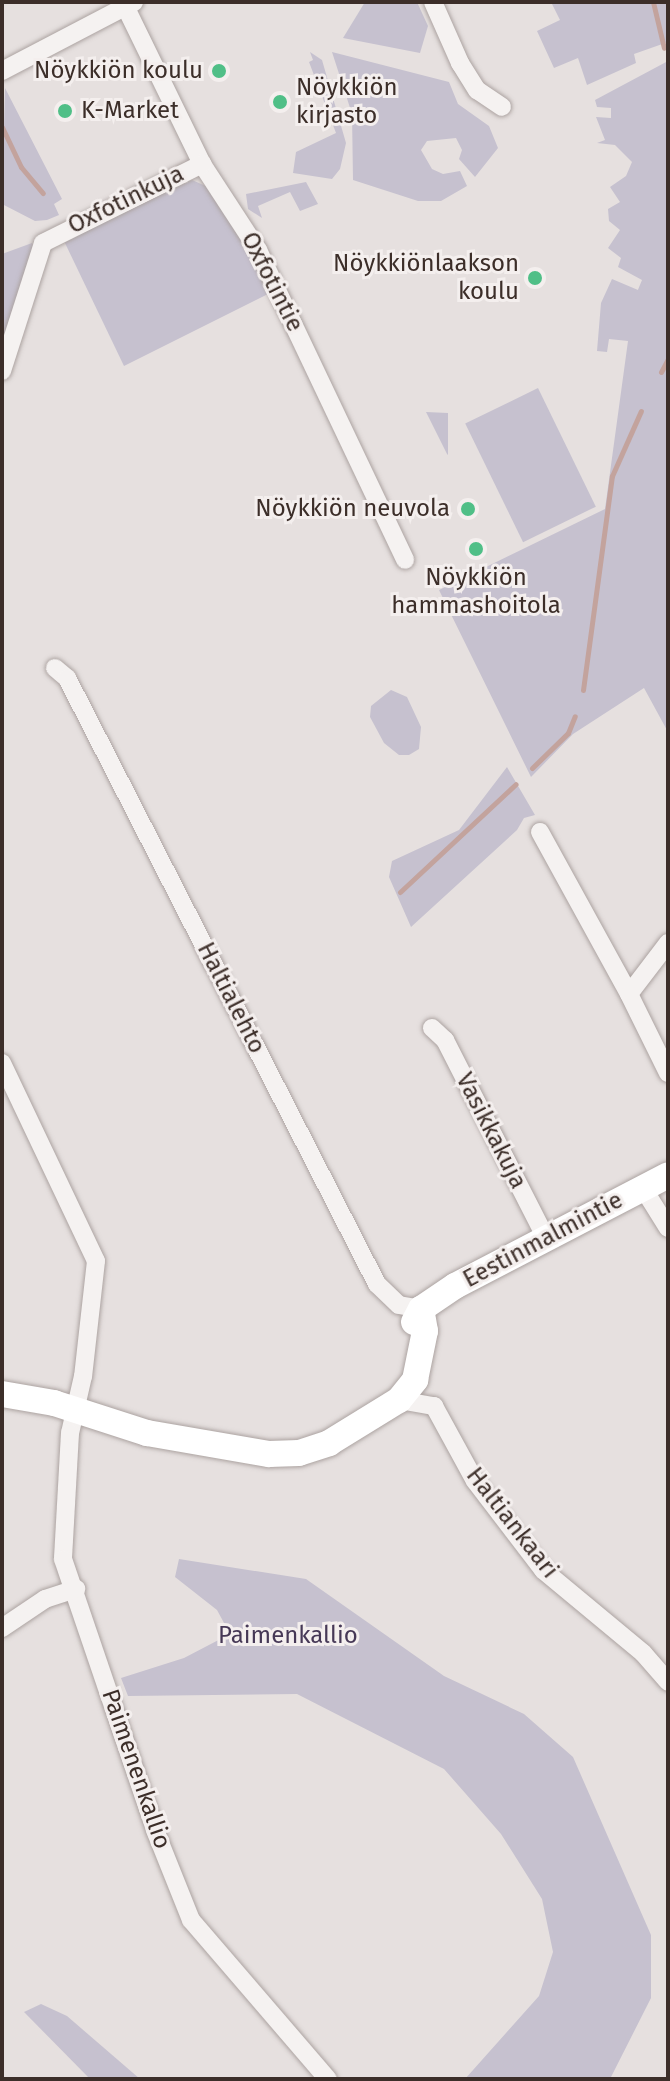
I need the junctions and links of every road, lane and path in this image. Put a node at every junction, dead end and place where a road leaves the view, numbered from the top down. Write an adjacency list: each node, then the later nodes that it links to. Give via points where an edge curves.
1 (433, 2): 4 (street, via 477,90)
2 (131, 6): 3 (street); 5 (street, Oxfotintie)
3 (2, 71)
4 (502, 107)
5 (202, 164): 6 (street, Oxfotinkuja, via 43,243); 7 (street, Oxfotintie, via 258,250)
6 (2, 371)
7 (405, 560)
8 (55, 668): 19 (street, Haltialehto, via 74,692 377,1284 399,1305)
9 (540, 832): 11 (street)
10 (668, 943): 11 (street)
11 (629, 994): 14 (street)
12 (432, 1028): 18 (street, Vasikkakuja, via 445,1040)
13 (2, 1063): 23 (street, Paimenenkallio, via 96,1261)
14 (668, 1073)
15 (668, 1175): 16 (street, Eestinmalmintie)
16 (643, 1188): 17 (street); 18 (street, Eestinmalmintie)
17 (668, 1228)
18 (546, 1238): 19 (street, Eestinmalmintie)
19 (421, 1309): 21 (street, via 425,1331 415,1380)
20 (2, 1394): 23 (street)
21 (399, 1400): 23 (street, via 319,1449 284,1454 147,1433); 26 (street, Haltiankaari, via 434,1406 475,1481 543,1570 643,1653)
22 (2, 1411): 23 (street, via 51,1419)
23 (74, 1412): 24 (street, Paimenenkallio, via 61,1534)
24 (76, 1589): 25 (street, via 45,1599); 27 (street, Paimenenkallio, via 155,1830 191,1920)
25 (2, 1628)
26 (668, 1682)
27 (328, 2079)

